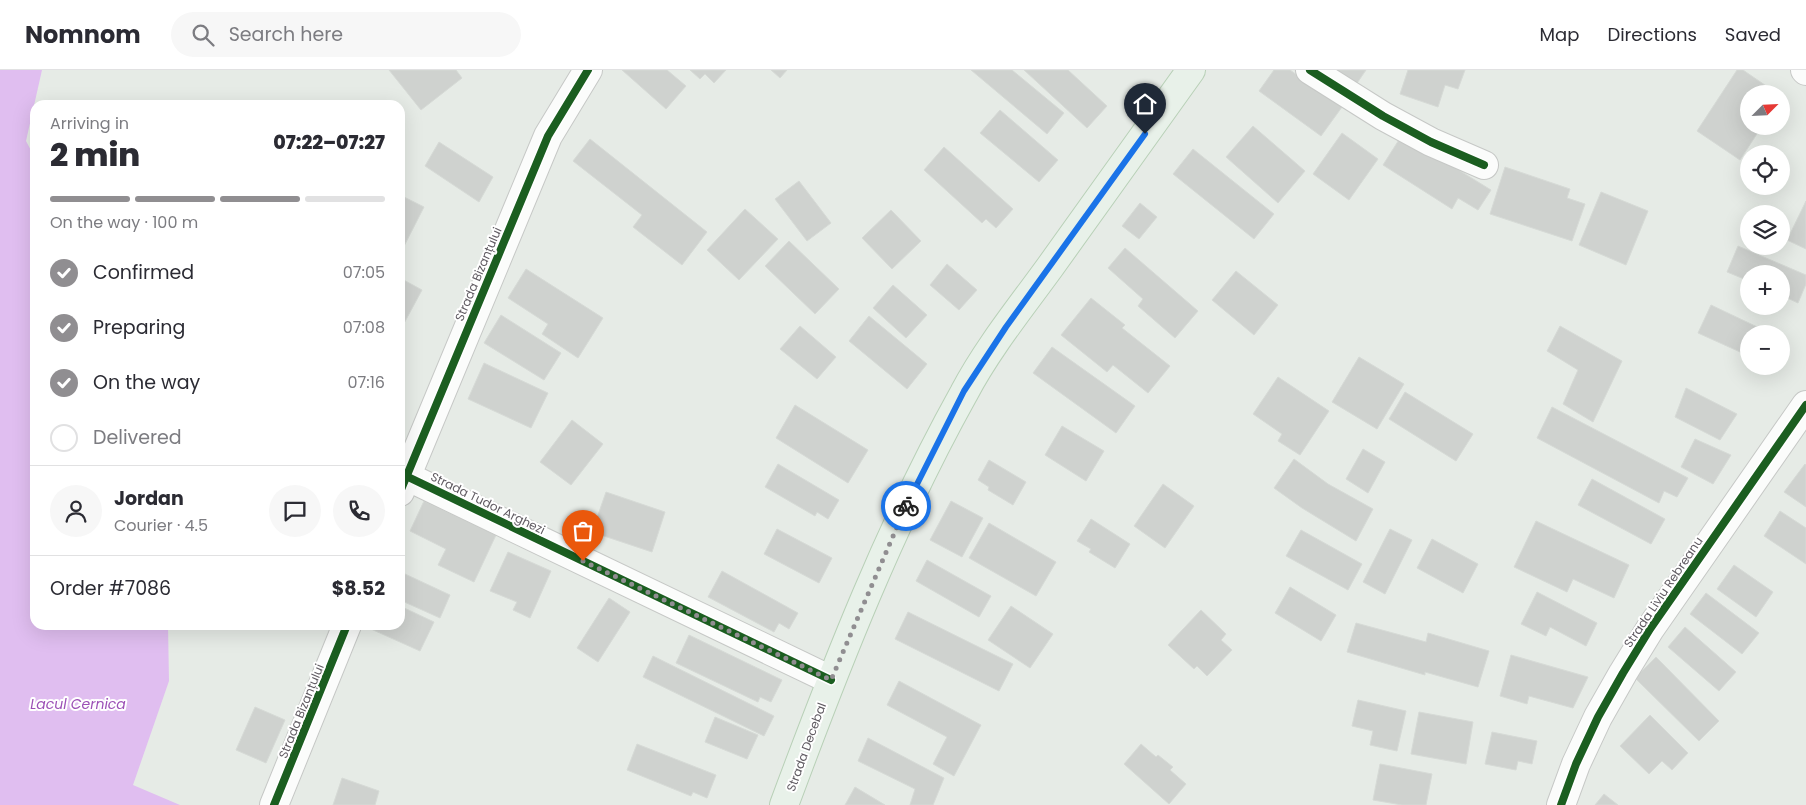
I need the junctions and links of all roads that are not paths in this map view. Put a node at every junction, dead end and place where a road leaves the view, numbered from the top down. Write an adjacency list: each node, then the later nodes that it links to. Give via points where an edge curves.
1 (588, 70): 6 (street, Strada Bizanțului, via 548,136)
2 (1191, 70): 9 (main road, Strada Decebal, via 1006,327 964,391 913,490)
3 (1310, 70): 4 (street, via 1423,138)
4 (1484, 165)
5 (1806, 405): 12 (street, Strada Liviu Rebreanu, via 1650,629 1623,673 1598,717)
6 (405, 479)
7 (405, 485): 9 (street, Strada Tudor Arghezi)
8 (345, 630): 10 (street, Strada Bizanțului)
9 (831, 680): 11 (main road, Strada Decebal)
10 (274, 805)
11 (784, 805)
12 (1561, 805)

